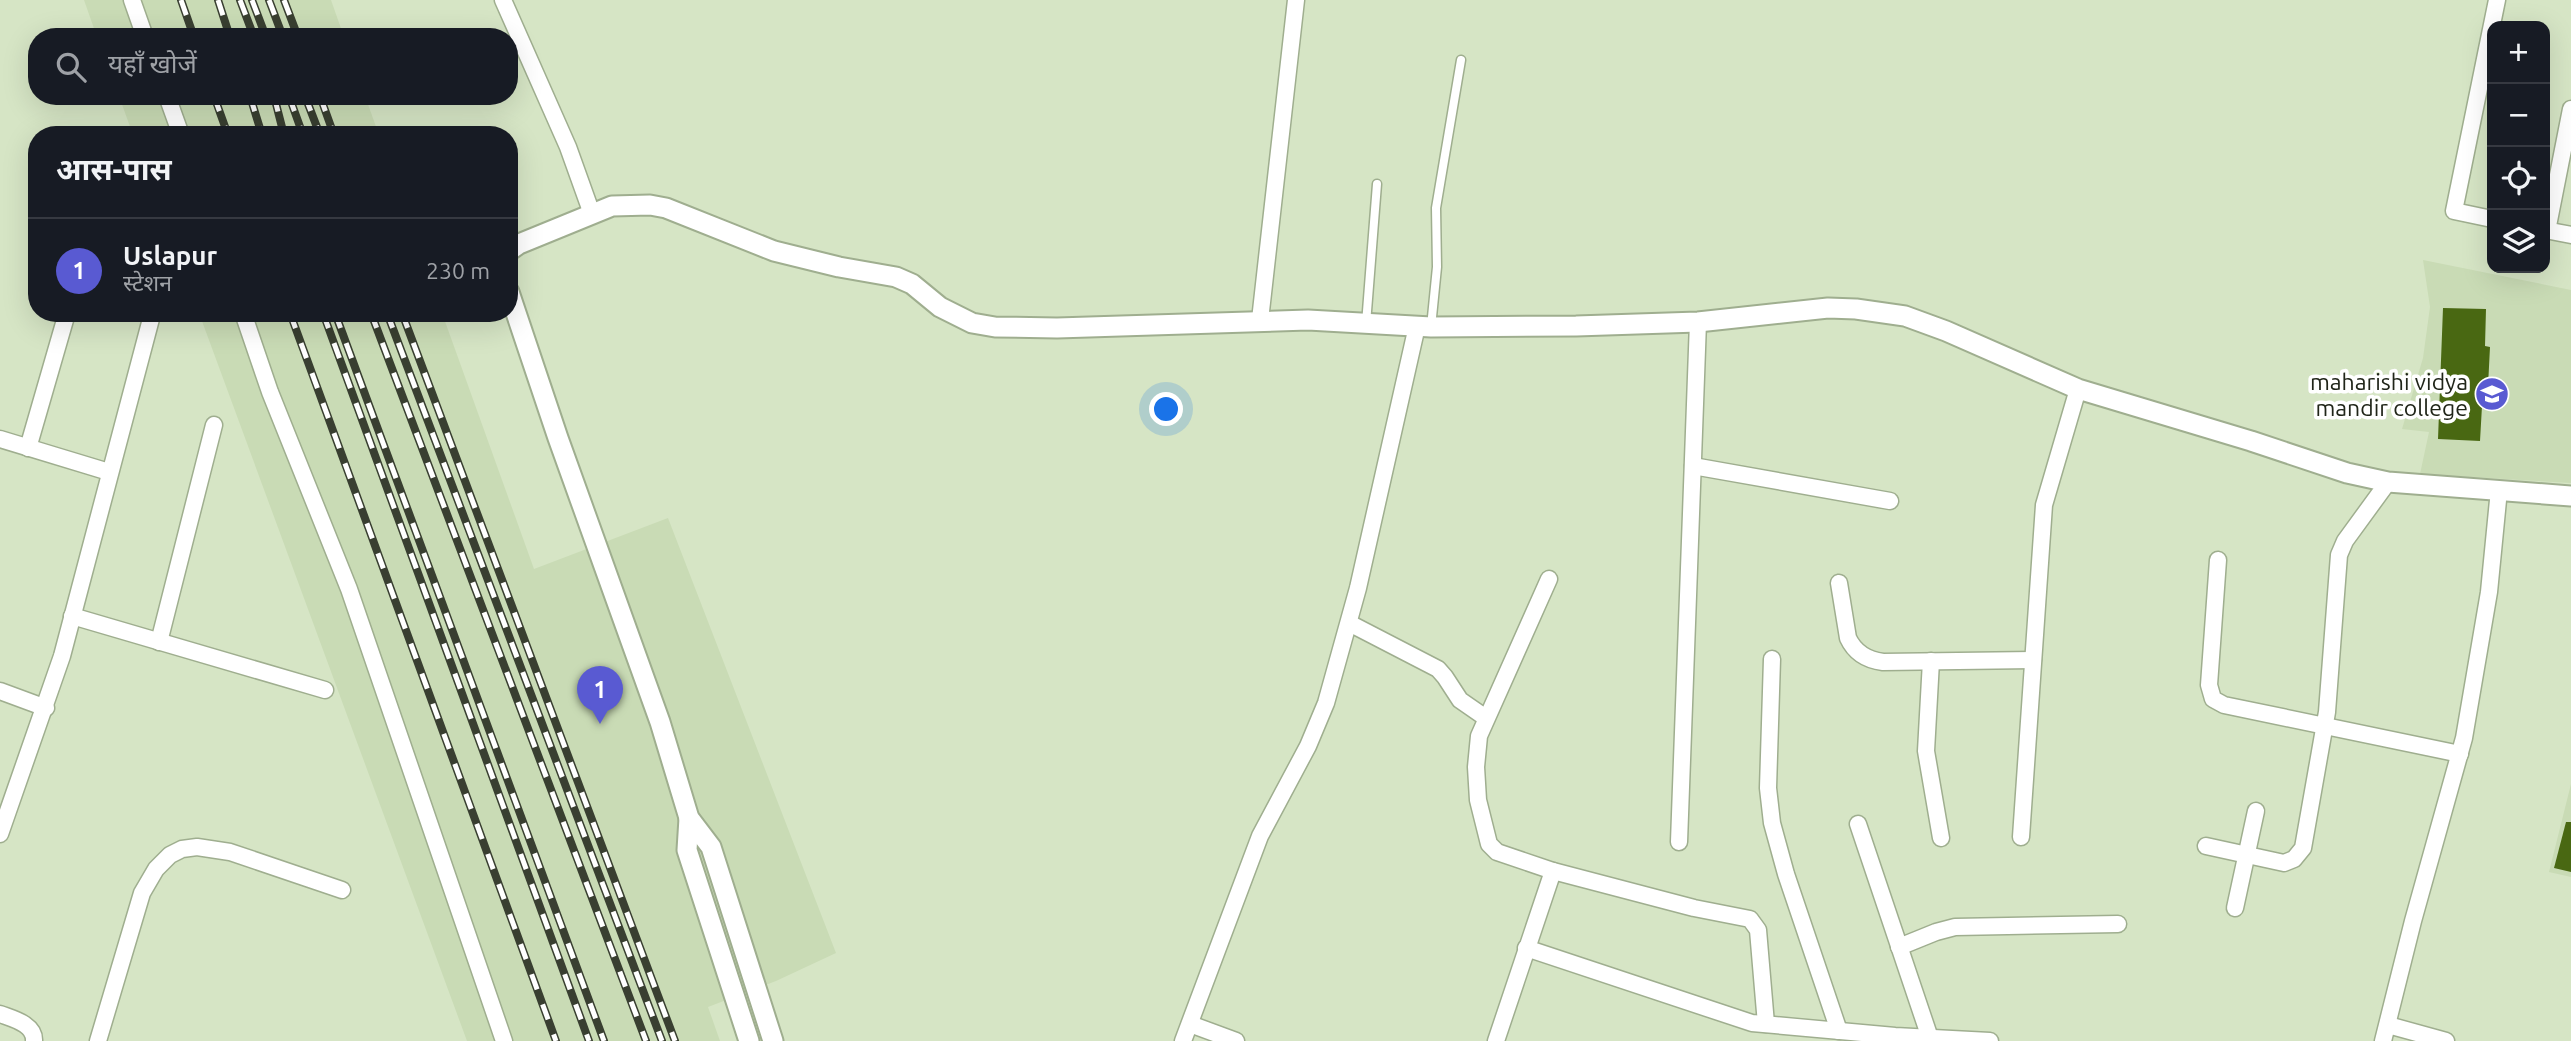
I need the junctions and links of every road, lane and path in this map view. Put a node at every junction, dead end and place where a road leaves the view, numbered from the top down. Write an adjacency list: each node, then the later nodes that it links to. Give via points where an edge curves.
1 (132, 0): 5 (street)
2 (503, 0): 6 (street)
3 (1296, 0): 20 (street)
4 (2497, 0): 15 (street, via 2454,211)
5 (142, 28)
6 (515, 28)
7 (518, 34): 14 (street)
8 (1461, 60): 26 (lane, via 1437,200 1437,267)
9 (170, 105): 11 (street)
10 (2571, 109): 13 (street)
11 (178, 126)
12 (1377, 184): 25 (lane)
13 (2550, 211)
14 (592, 214): 18 (street); 20 (street, via 612,206 666,208 774,251 896,277 940,307 972,323 995,327)
15 (2487, 218)
16 (2550, 231): 17 (street)
17 (2571, 235)
18 (518, 245)
19 (518, 319): 53 (street, via 660,722)
20 (1260, 320): 25 (street)
21 (64, 322): 30 (street)
22 (150, 322): 32 (street)
23 (246, 322): 77 (street, via 349,589)
24 (1698, 322): 26 (street); 27 (street, via 1828,308 1905,316); 31 (street)
25 (1366, 324): 26 (street)
26 (1424, 327): 41 (street)
27 (2078, 389): 33 (street, via 2311,463); 44 (street, via 2045,505)
28 (214, 425): 42 (street)
29 (0, 439): 30 (street)
30 (28, 448): 32 (street)
31 (1693, 466): 36 (street); 58 (street)
32 (109, 472): 40 (street)
33 (2388, 482): 34 (street); 50 (street, via 2339,555)
34 (2499, 490): 35 (street); 51 (street, via 2489,592)
35 (2571, 496)
36 (1890, 501)
37 (2218, 560): 50 (street, via 2208,685 2213,699)
38 (1549, 579): 49 (street)
39 (1839, 583): 45 (street, via 1848,638 1859,653 1874,661)
40 (72, 616): 42 (street); 48 (street)
41 (1349, 623): 49 (street, via 1438,669 1460,700); 70 (street, via 1326,703 1260,836)
42 (159, 642): 46 (street)
43 (1773, 659): 73 (street, via 1768,788 1772,822)
44 (2033, 660): 45 (street); 56 (street)
45 (1931, 661): 57 (street, via 1926,751)
46 (325, 690)
47 (0, 691): 48 (street)
48 (46, 708): 55 (street)
49 (1486, 718): 61 (street, via 1476,767 1486,839 1497,852)
50 (2325, 725): 51 (street); 60 (street, via 2303,848 2288,862)
51 (2460, 754): 72 (street)
52 (2256, 811): 60 (street)
53 (689, 818): 67 (street, via 711,847); 68 (street, via 687,850)
54 (1858, 824): 65 (street)
55 (0, 834)
56 (2021, 837)
57 (1941, 838)
58 (1679, 842)
59 (2206, 846): 60 (street)
60 (2246, 856): 63 (street)
61 (1553, 871): 66 (street); 71 (street, via 1754,922)
62 (342, 890): 76 (street, via 212,848 182,849 170,855 142,893)
63 (2235, 908)
64 (2118, 923): 65 (street, via 1955,927)
65 (1899, 947): 74 (street)
66 (1526, 948): 71 (street); 82 (street)
67 (759, 1004): 68 (street); 79 (street)
68 (738, 1012): 78 (street)
69 (0, 1014): 75 (street, via 30,1028)
70 (1190, 1024): 80 (street); 81 (street)
71 (1766, 1024): 73 (street)
72 (2388, 1025): 84 (street); 85 (street)
73 (1839, 1031): 74 (street)
74 (1930, 1038): 83 (street)
75 (34, 1041)
76 (98, 1041)
77 (504, 1041)
78 (749, 1041)
79 (773, 1041)
80 (1183, 1041)
81 (1236, 1041)
82 (1496, 1041)
83 (1990, 1041)
84 (2383, 1041)
85 (2446, 1041)

